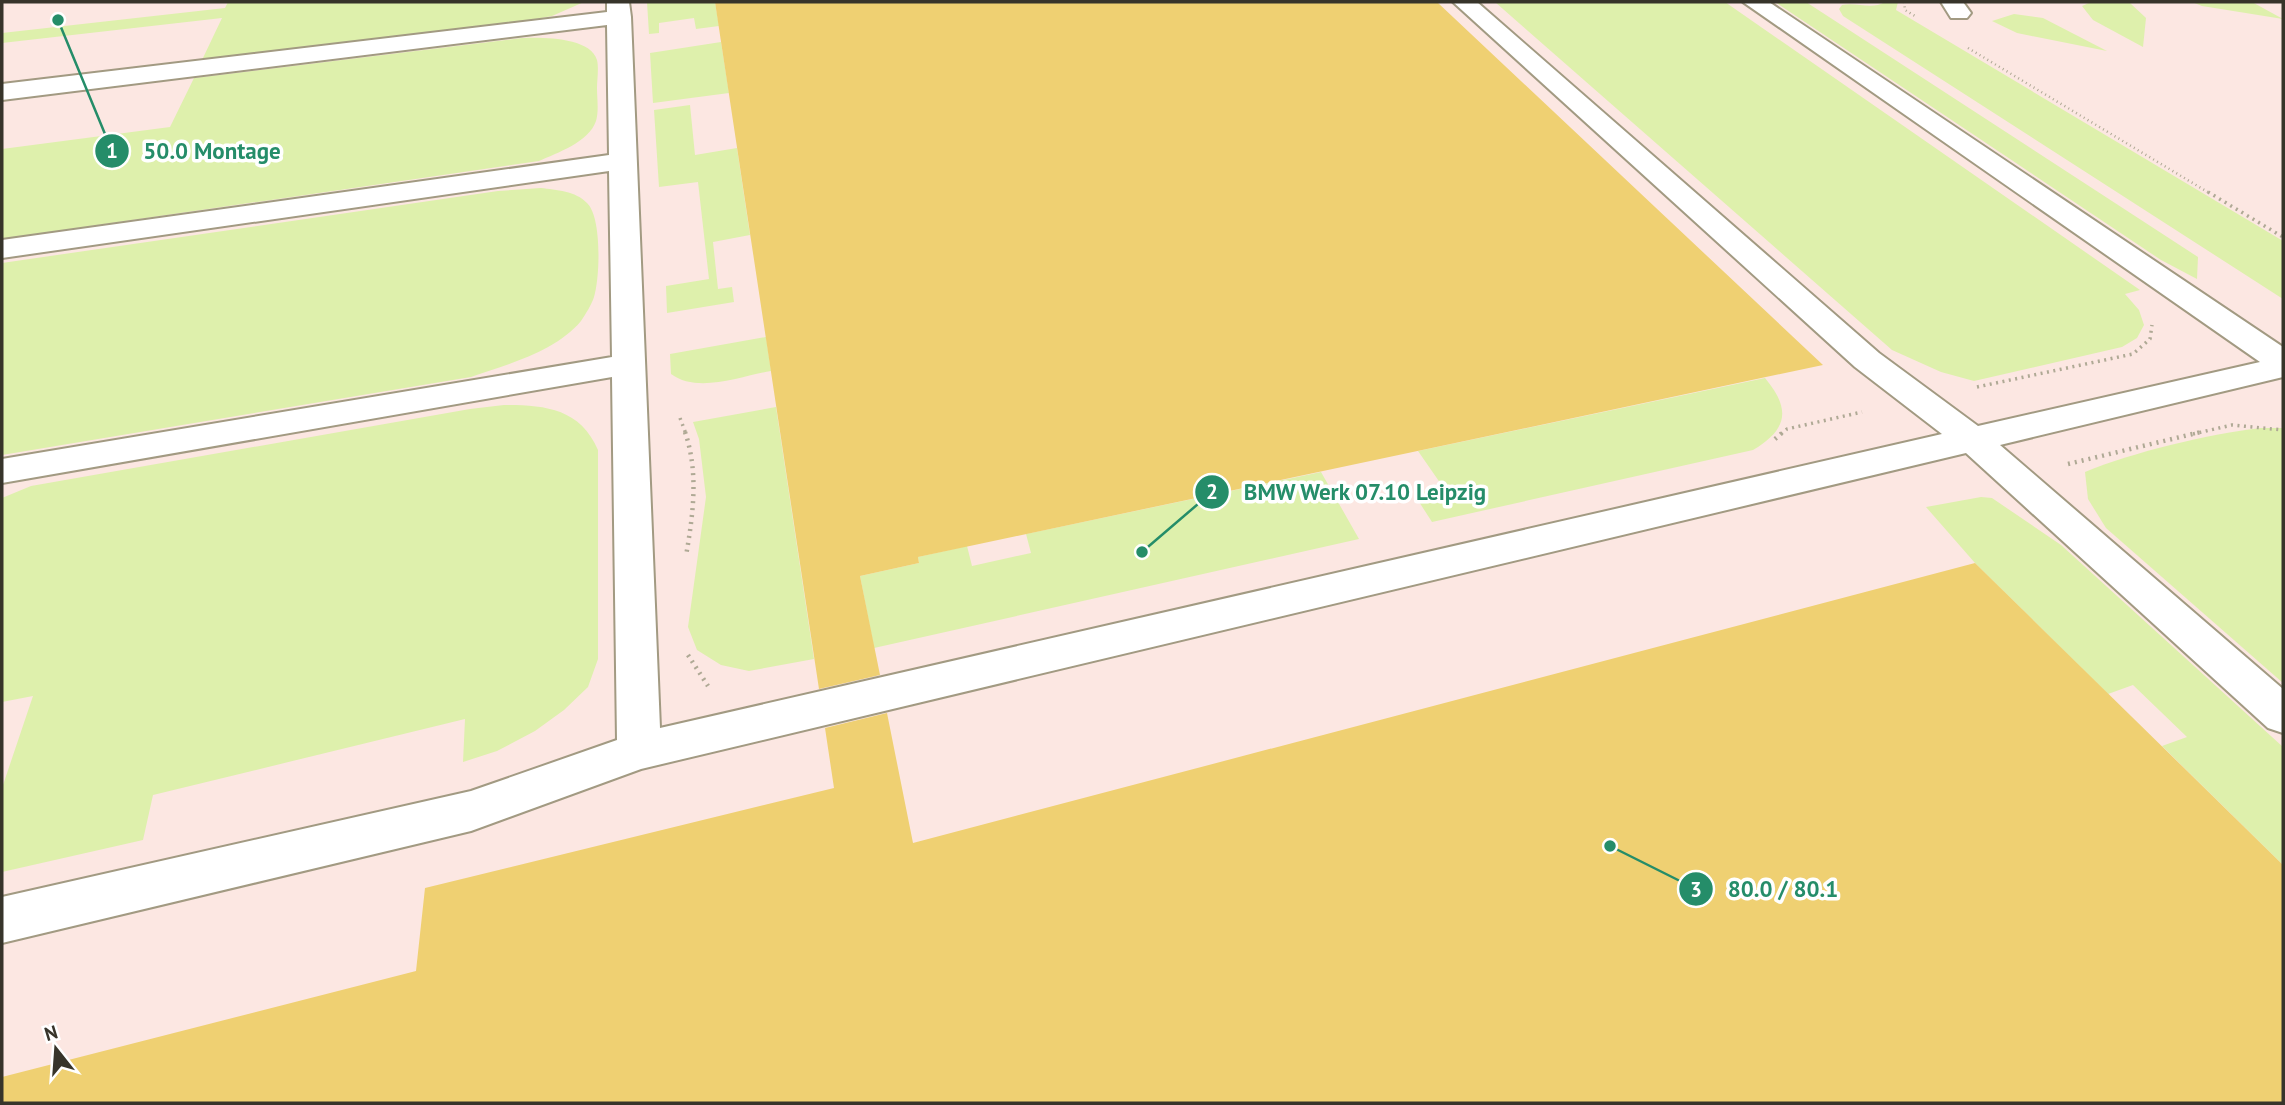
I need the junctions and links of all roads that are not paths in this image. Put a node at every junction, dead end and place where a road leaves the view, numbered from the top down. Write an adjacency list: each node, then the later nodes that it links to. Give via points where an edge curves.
1 (1464, 2): 9 (lane, via 1867,359)
2 (1754, 2): 8 (lane)
3 (619, 10): 4 (lane); 5 (lane)
4 (2, 92)
5 (624, 161): 6 (lane); 7 (lane)
6 (2, 249)
7 (629, 364): 10 (lane); 12 (lane)
8 (2283, 365): 9 (lane)
9 (1973, 440): 11 (lane); 12 (lane)
10 (2, 471)
11 (2283, 715)
12 (639, 751): 13 (lane, via 471,811)
13 (2, 920)

